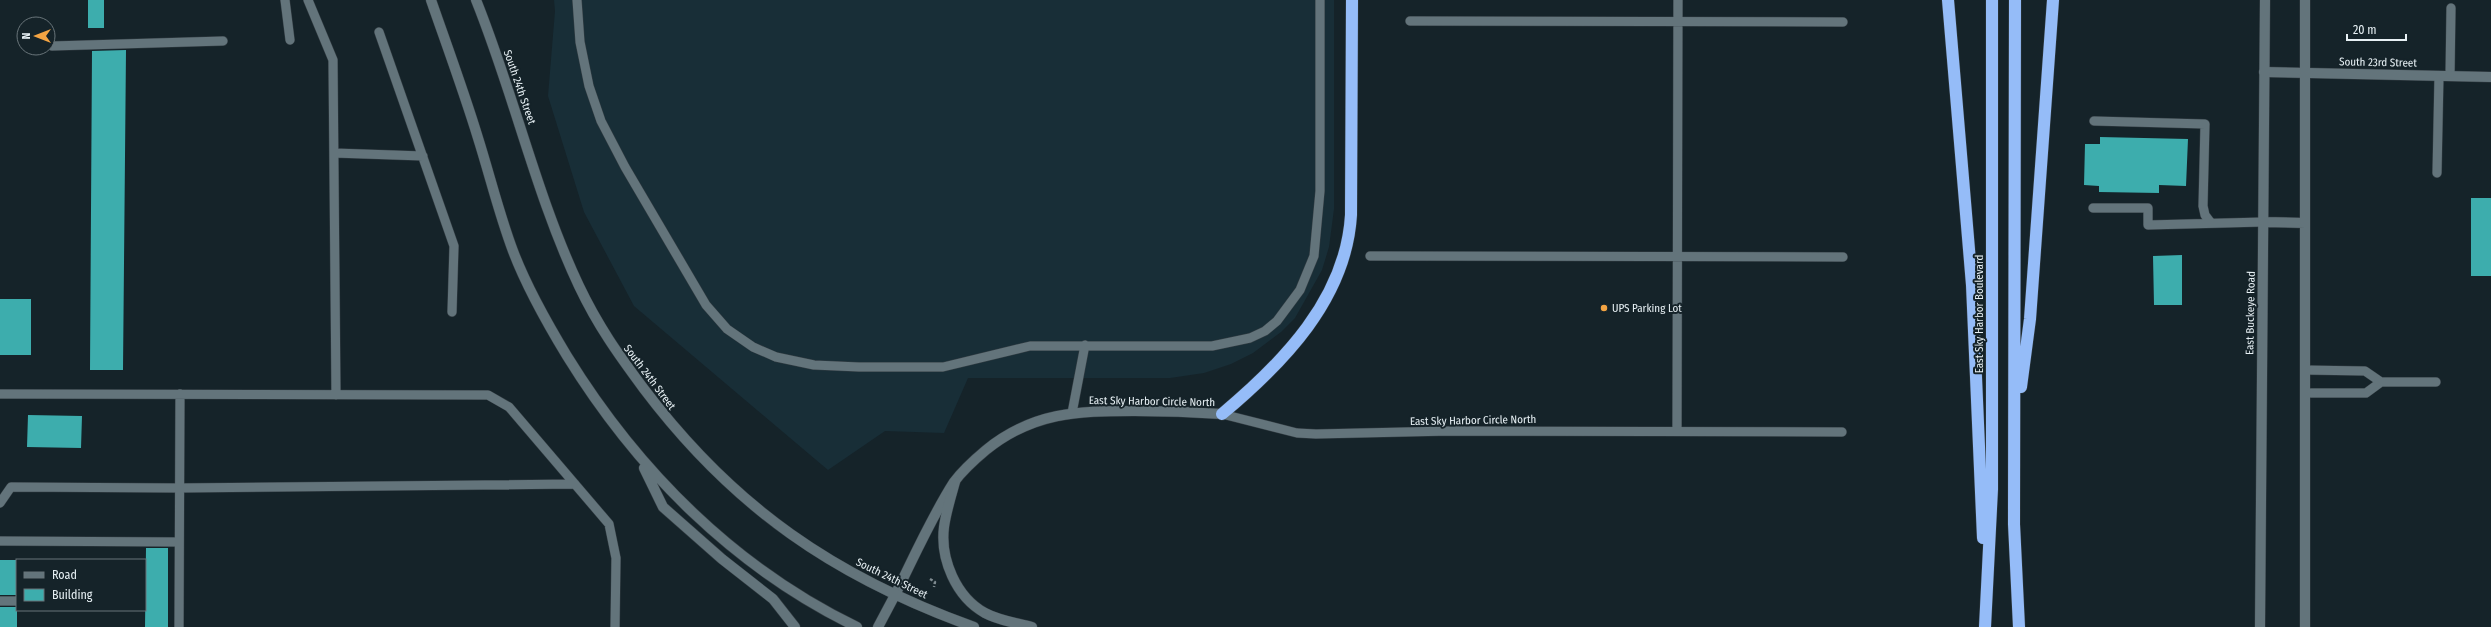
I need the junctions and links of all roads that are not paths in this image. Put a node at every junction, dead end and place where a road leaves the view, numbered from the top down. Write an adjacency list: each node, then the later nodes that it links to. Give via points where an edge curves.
1 (285, 0): 20 (lane)
2 (308, 0): 29 (lane, via 333,60)
3 (431, 0): 53 (main road, via 514,252 533,295 586,386)
4 (476, 0): 60 (main road, South 24th Street, via 555,231 606,338 659,408 723,480 762,514 826,558)
5 (577, 0): 40 (lane, via 580,42 589,86 602,121 625,167 706,305 727,329 753,347 776,357 814,365 936,367 1030,346)
6 (1320, 0): 40 (lane, via 1320,215 1314,256 1300,290 1277,321 1265,331 1250,338 1193,347)
7 (1352, 0): 49 (highway, via 1351,215 1342,266 1324,301 1275,367)
8 (1678, 0): 17 (lane)
9 (1948, 0): 63 (highway, via 1972,285)
10 (1992, 0): 63 (highway, East Sky Harbor Boulevard, via 1992,489)
11 (2015, 0): 50 (highway)
12 (2053, 0): 50 (highway, via 2030,319)
13 (2265, 0): 23 (main road, East Buckeye Road)
14 (2306, 0): 24 (main road)
15 (2451, 8): 26 (lane)
16 (1410, 21): 17 (lane)
17 (1678, 22): 18 (lane); 37 (lane)
18 (1843, 22)
19 (379, 32): 30 (lane)
20 (290, 40)
21 (223, 41): 22 (lane)
22 (56, 46)
23 (2264, 72): 24 (main road, South 23rd Street); 33 (main road, East Buckeye Road)
24 (2306, 73): 25 (main road, South 23rd Street); 35 (main road)
25 (2439, 76): 26 (main road, South 23rd Street); 31 (lane)
26 (2450, 76): 27 (main road, South 23rd Street)
27 (2491, 77)
28 (2094, 121): 34 (lane, via 2205,124 2203,206 2205,215)
29 (334, 153): 30 (lane); 47 (lane)
30 (422, 156): 39 (lane, via 454,246)
31 (2438, 173)
32 (2093, 208): 34 (lane, via 2148,208 2148,225)
33 (2263, 222): 34 (lane); 35 (main road); 72 (main road, East Buckeye Road)
34 (2211, 223)
35 (2305, 223): 41 (main road)
36 (1370, 256): 37 (lane)
37 (1678, 257): 38 (lane); 51 (lane)
38 (1843, 257)
39 (452, 312)
40 (1085, 345): 48 (lane)
41 (2305, 370): 42 (lane, via 2365,371); 46 (main road)
42 (2381, 382): 43 (lane); 46 (lane, via 2366,393)
43 (2436, 382)
44 (0, 394): 45 (lane)
45 (180, 394): 47 (lane); 56 (lane)
46 (2305, 394): 73 (main road)
47 (336, 395): 55 (lane, via 488,395 509,407)
48 (1072, 413): 49 (main road, East Sky Harbor Circle North); 54 (main road, East Sky Harbor Circle North, via 1044,418 1011,432 979,456)
49 (1222, 414): 51 (lane, East Sky Harbor Circle North, via 1297,433 1316,434 1450,430)
50 (2014, 430): 64 (highway)
51 (1677, 431): 52 (lane, East Sky Harbor Circle North)
52 (1842, 432)
53 (638, 457): 67 (main road, via 663,507 722,559 773,599); 68 (main road, via 691,512 748,560 815,605)
54 (955, 482): 60 (main road, East Sky Harbor Circle North, via 930,523); 71 (main road, via 944,526 944,546 955,581 965,596 986,614)
55 (575, 484): 56 (lane); 66 (lane, via 609,524 616,558)
56 (179, 488): 57 (lane, via 11,487); 59 (lane)
57 (0, 503)
58 (0, 541): 59 (lane)
59 (179, 542): 65 (lane)
60 (895, 594): 69 (main road, East Sky Harbor Circle North); 70 (main road, South 24th Street)
61 (0, 601): 62 (lane)
62 (16, 601)
63 (1985, 621)
64 (2018, 622)
65 (179, 627)
66 (615, 627)
67 (795, 627)
68 (857, 627)
69 (878, 627)
70 (974, 627)
71 (1032, 627)
72 (2260, 627)
73 (2305, 627)

